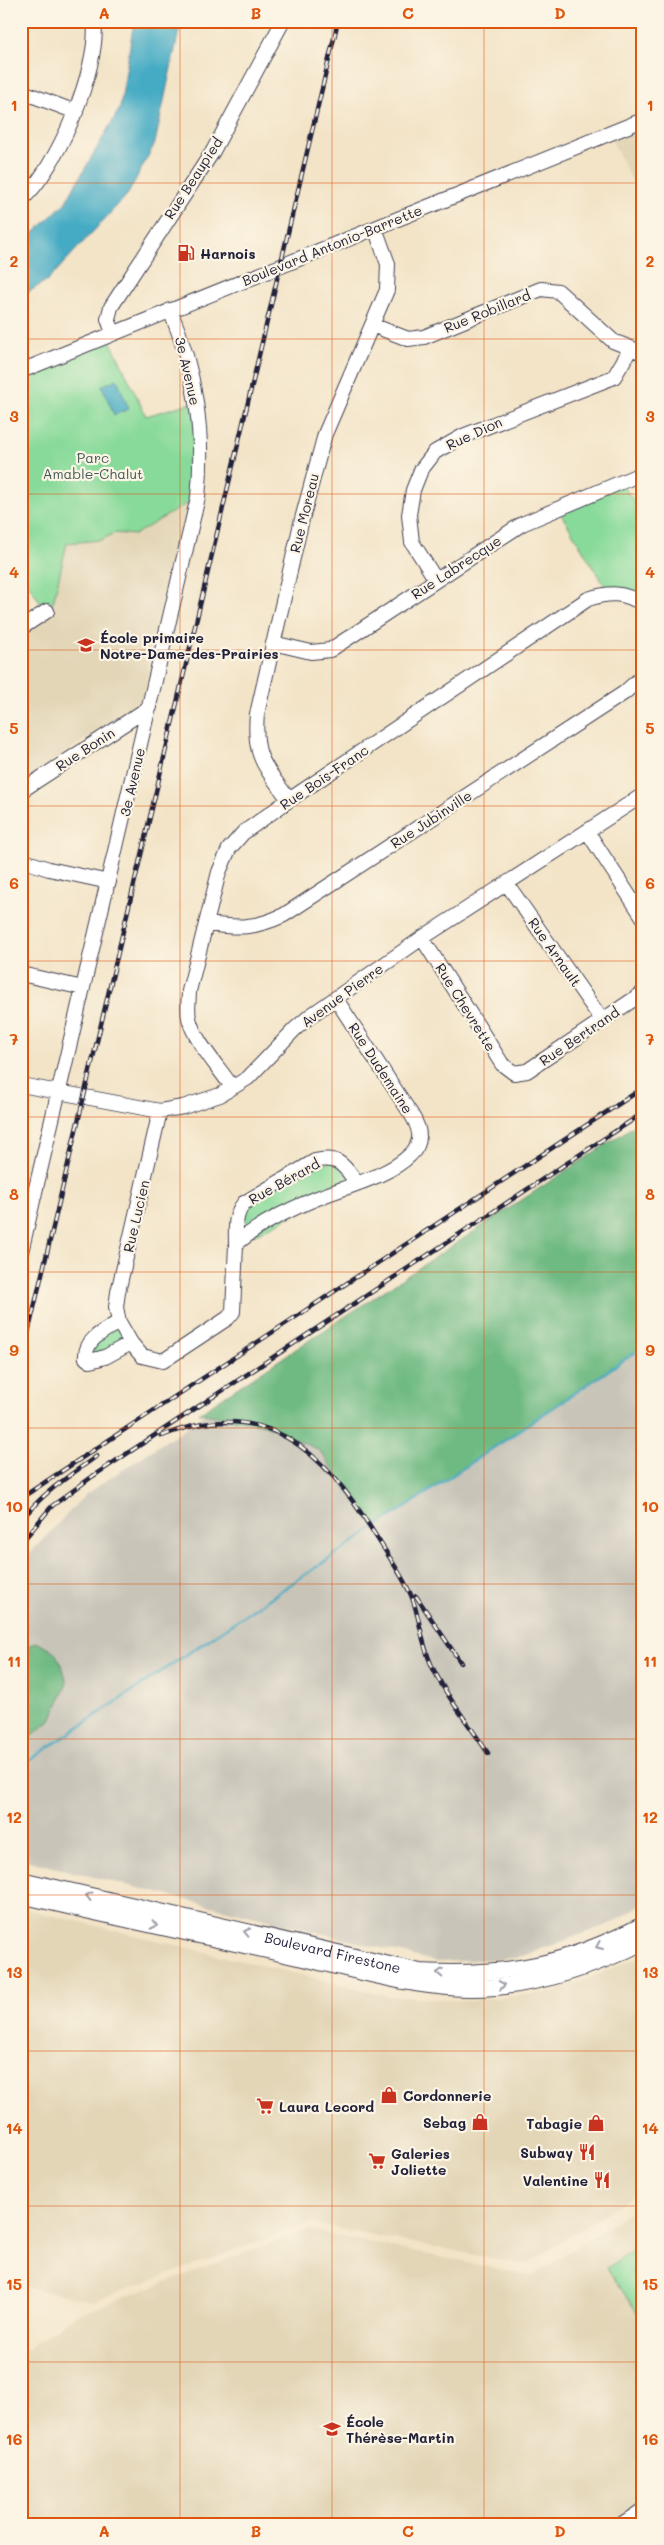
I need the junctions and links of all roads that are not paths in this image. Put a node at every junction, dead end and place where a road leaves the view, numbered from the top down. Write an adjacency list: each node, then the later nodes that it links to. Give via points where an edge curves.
1 (94, 21): 4 (street, via 96,36)
2 (283, 21): 10 (street, Rue Beaupied, via 212,151 111,307 108,320)
3 (21, 94): 4 (street)
4 (76, 112): 6 (street, via 48,170 33,191)
5 (643, 120): 7 (street, Boulevard Antonio-Barrette)
6 (21, 200)
7 (375, 228): 8 (street, Boulevard Antonio-Barrette); 9 (street, Rue Moreau, via 388,264 387,290)
8 (170, 310): 10 (street, Boulevard Antonio-Barrette); 20 (street, 3e Avenue, via 180,333 197,402 199,484)
9 (372, 325): 11 (street, Rue Robillard, via 408,339 424,337 542,289 558,291 613,341); 18 (street, Rue Moreau, via 325,434)
10 (113, 333): 12 (street, Boulevard Antonio-Barrette)
11 (637, 351): 14 (street, Rue Dion, via 614,377 463,436 435,452 421,470 408,515 412,542)
12 (21, 371)
13 (643, 473): 14 (street, Rue Labrecque, via 522,524)
14 (436, 580): 18 (street, Rue Labrecque, via 330,650 311,652)
15 (643, 604): 23 (street, Rue Bois-Franc, via 609,592 588,599)
16 (47, 611): 17 (street)
17 (21, 628)
18 (273, 643): 23 (street, Rue Moreau, via 257,714 255,740 262,762)
19 (643, 676): 29 (street, Rue Jubinville, via 624,693 284,915 253,927)
20 (150, 707): 21 (street, Rue Bonin); 26 (street, 3e Avenue)
21 (21, 791)
22 (643, 795): 24 (street, Avenue Pierre)
23 (289, 800): 29 (street, Rue Bois-Franc, via 244,833 229,849 219,872)
24 (587, 831): 27 (street, Avenue Pierre); 28 (street)
25 (21, 860): 26 (street)
26 (109, 882): 32 (street, 3e Avenue)
27 (507, 884): 30 (street, Avenue Pierre); 35 (street, Rue Arnault)
28 (643, 917)
29 (206, 924): 38 (street, Rue Bois-Franc, via 190,991 189,1018 194,1031)
30 (422, 938): 34 (street, Avenue Pierre); 36 (street, Rue Chevrette, via 502,1064)
31 (21, 974): 32 (street)
32 (83, 988): 39 (street, 3e Avenue)
33 (643, 993): 35 (street, Rue Bertrand)
34 (336, 999): 38 (street, Avenue Pierre, via 295,1029 261,1067); 41 (street, Rue Dudemaine, via 412,1114 419,1127)
35 (602, 1020): 36 (street, Rue Bertrand, via 527,1071)
36 (514, 1073)
37 (21, 1085): 39 (street, Avenue Pierre)
38 (232, 1087): 40 (street, Avenue Pierre, via 206,1101)
39 (58, 1093): 40 (street, Avenue Pierre); 44 (street, 3e Avenue)
40 (160, 1111): 45 (street, Rue Lucien, via 118,1292)
41 (420, 1140): 42 (street, Rue Bérard, via 411,1155 379,1175)
42 (357, 1183): 43 (street, Rue Bérard, via 288,1211); 43 (street, Rue Bérard, via 334,1159 315,1161 238,1210)
43 (236, 1244): 46 (street, Rue Bérard, via 235,1305 228,1318 163,1361 142,1356)
44 (21, 1252)
45 (119, 1322): 46 (street, Rue Lucien); 46 (street, via 88,1344 86,1358 90,1362 97,1361)
46 (131, 1342)
47 (21, 1880): 49 (main road, Boulevard Firestone, one-way to 47, via 597,1948 504,1972 420,1972)
48 (21, 1895): 50 (main road, Boulevard Firestone, one-way to 50, via 422,1986 495,1987 529,1981 610,1958)
49 (643, 1925)
50 (643, 1942)
51 (643, 2510): 52 (street)
52 (622, 2524)

